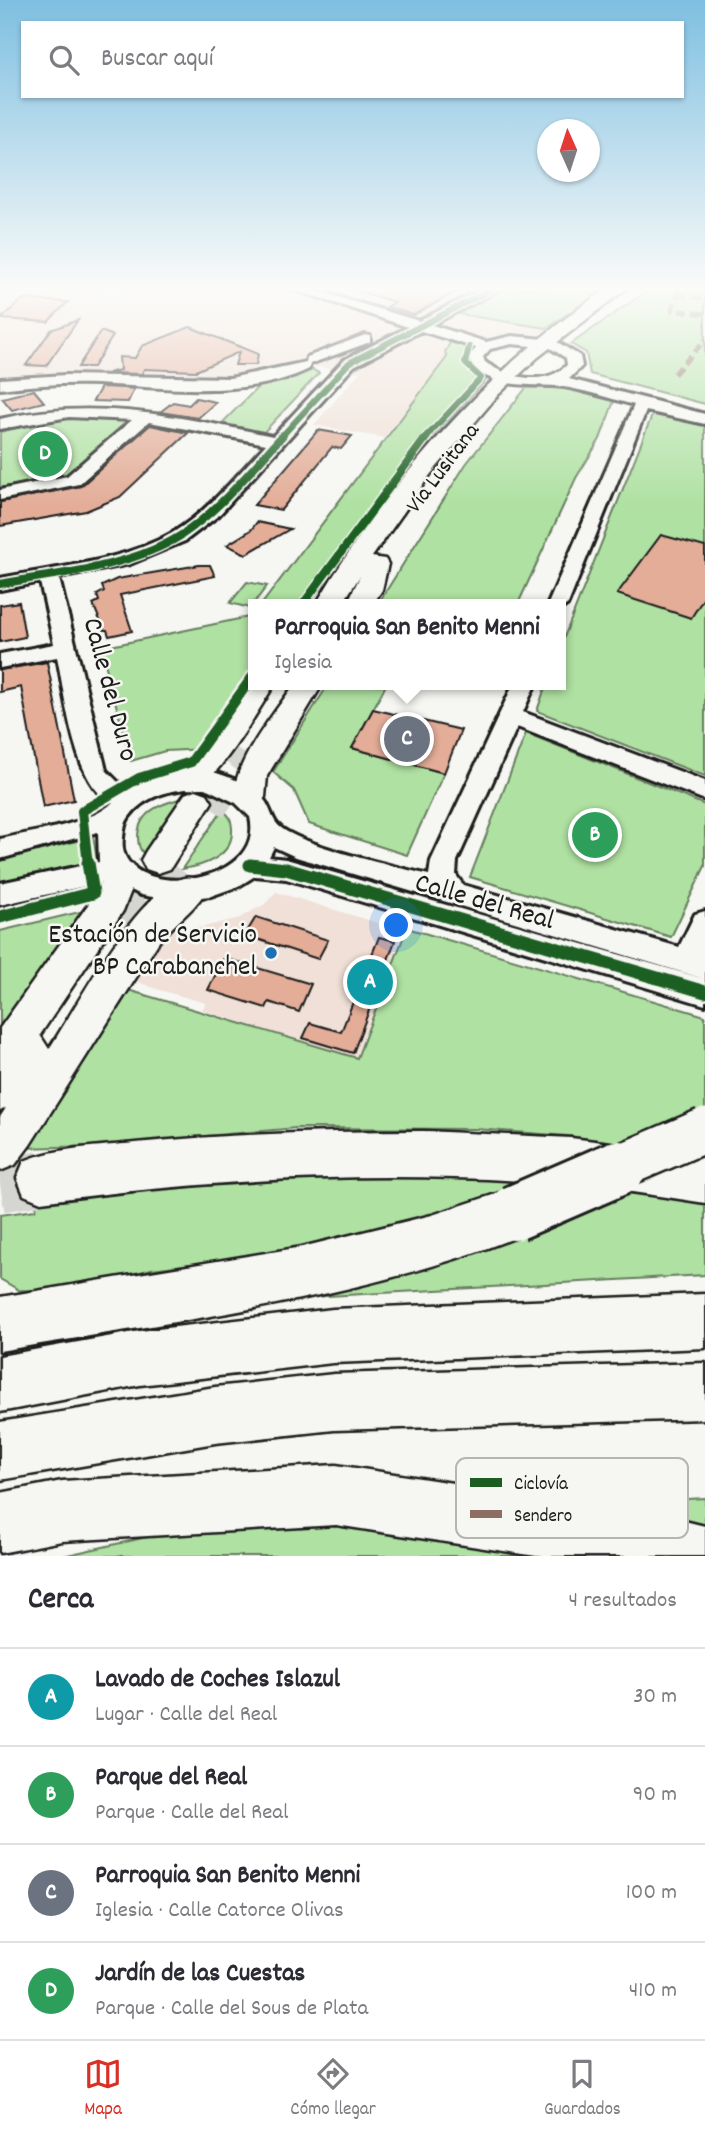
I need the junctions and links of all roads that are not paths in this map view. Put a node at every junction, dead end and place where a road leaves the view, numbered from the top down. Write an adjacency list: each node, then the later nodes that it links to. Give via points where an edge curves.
1 (311, 361): 6 (street)
2 (354, 361): 8 (street)
3 (477, 361): 10 (street)
4 (529, 361): 10 (main road, Vía Lusitana)
5 (575, 361): 7 (street)
6 (305, 363): 8 (street); 9 (street, via 224,377 46,373); 12 (street, via 276,375 213,384 48,379)
7 (572, 370): 11 (street); 15 (street, via 582,379)
8 (341, 371): 19 (street)
9 (0, 378)
10 (509, 379): 11 (street); 21 (main road, Vía Lusitana)
11 (543, 380): 13 (street)
12 (0, 384)
13 (627, 398): 14 (street); 28 (street, via 630,404)
14 (651, 405): 17 (street); 29 (street, via 638,411)
15 (705, 411)
16 (145, 417): 18 (street, via 77,411); 19 (street); 20 (street, via 73,480)
17 (705, 419)
18 (0, 424)
19 (276, 441): 22 (street, via 213,511 178,537 123,560)
20 (0, 495)
21 (372, 554): 24 (main road, via 353,556); 25 (main road); 26 (main road); 27 (main road, via 369,590)
22 (48, 576): 23 (street); 30 (street, Calle del Duro)
23 (0, 584)
24 (321, 599)
25 (333, 599)
26 (351, 599)
27 (363, 599)
28 (544, 599)
29 (560, 599)
30 (64, 649): 31 (street); 40 (street, Calle del Duro, via 94,773 114,793)
31 (0, 661)
32 (256, 690): 41 (main road, via 205,763)
33 (273, 690): 34 (main road, via 240,752)
34 (290, 690)
35 (305, 690): 42 (main road, via 251,775)
36 (505, 690): 49 (street, via 432,858 423,871)
37 (522, 690): 38 (street)
38 (511, 716): 39 (street); 51 (street, via 444,861 442,876)
39 (705, 791)
40 (137, 795): 41 (street, via 161,783); 43 (street)
41 (199, 796): 42 (street, via 221,783); 48 (main road)
42 (249, 797): 44 (street)
43 (118, 814): 45 (street, via 78,830); 47 (street, via 109,850)
44 (265, 829): 46 (street); 49 (street, Calle del Real, via 296,848)
45 (0, 849)
46 (250, 865): 48 (street, via 219,882); 54 (street, Calle del Real, via 286,869)
47 (119, 871): 48 (street, via 150,886); 50 (street); 55 (main road, via 111,901)
48 (174, 871): 59 (main road, via 175,899 127,961)
49 (408, 879): 51 (street, Calle del Real)
50 (0, 894)
51 (454, 894): 53 (street, Calle del Real)
52 (705, 922): 53 (street)
53 (696, 964)
54 (705, 992)
55 (0, 1061)
56 (0, 1092): 57 (main road, via 120,930)
57 (0, 1130)
58 (705, 1130): 63 (highway, bridge, via 514,1213 432,1240 302,1273)
59 (0, 1150)
60 (41, 1178): 61 (highway, via 195,1159 335,1153 553,1160)
61 (705, 1179)
62 (0, 1300): 63 (highway, via 27,1305)
63 (124, 1302): 65 (highway)
64 (705, 1321): 66 (highway, via 333,1336 140,1358)
65 (0, 1324)
66 (0, 1384)
67 (705, 1391): 68 (highway, via 334,1402 215,1415)
68 (0, 1451)
69 (456, 1514): 70 (highway, via 336,1495 62,1511)
70 (0, 1523)
71 (615, 1538): 72 (highway)
72 (704, 1556)

